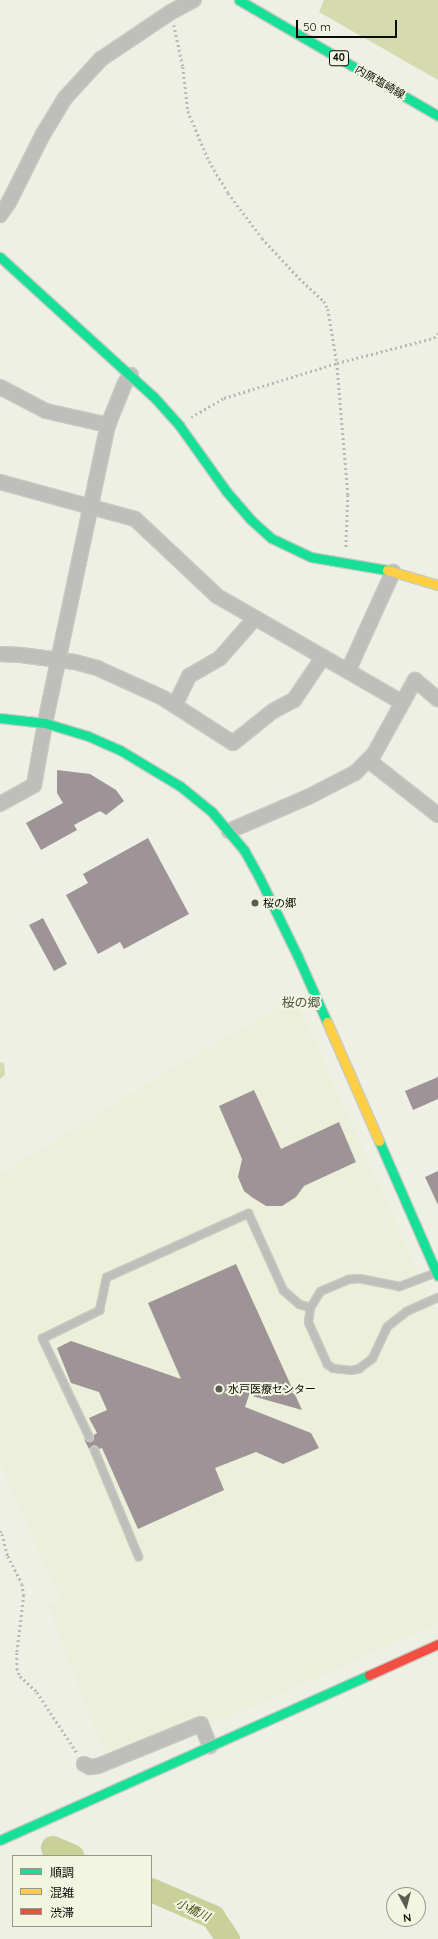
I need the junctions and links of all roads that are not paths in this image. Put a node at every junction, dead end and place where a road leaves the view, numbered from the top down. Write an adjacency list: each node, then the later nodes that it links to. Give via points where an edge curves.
1 (194, 0): 4 (street, via 171,12 101,59 65,98)
2 (239, 0): 3 (street, 内原塩崎線 / 40)
3 (438, 116)
4 (0, 215)
5 (0, 257): 6 (street)
6 (130, 376): 8 (street); 11 (street, via 179,425 226,491 250,519 271,538 311,557)
7 (0, 387): 8 (street, via 46,412)
8 (108, 425): 10 (street)
9 (0, 482): 10 (street)
10 (91, 506): 13 (street, via 134,519 217,596); 16 (street)
11 (393, 572): 12 (street); 17 (street)
12 (438, 585)
13 (255, 618): 15 (street); 20 (street, via 220,658 190,676)
14 (0, 654): 16 (street)
15 (323, 657): 17 (street); 20 (street, via 294,700 273,711 233,743)
16 (59, 660): 20 (street, via 97,668); 22 (street)
17 (348, 671): 19 (street)
18 (438, 699): 19 (street, via 415,680)
19 (401, 702): 23 (street, via 374,754)
20 (175, 705)
21 (0, 718): 22 (street)
22 (45, 723): 24 (street, via 34,785); 26 (street, via 88,736 146,764 180,786 212,812)
23 (368, 760): 25 (street); 26 (street, via 355,773)
24 (1, 802)
25 (438, 815)
26 (229, 831): 27 (street, via 244,850 259,877 298,956)
27 (437, 1274): 29 (lane, via 398,1286 359,1278 348,1279 320,1291)
28 (438, 1297): 29 (lane, via 406,1311 387,1326 372,1358 352,1370 333,1368 327,1364 308,1322)
29 (310, 1307): 30 (lane, via 299,1304 283,1290 248,1213 106,1277 99,1310 42,1338)
30 (89, 1437)
31 (94, 1450): 32 (lane)
32 (138, 1556)
33 (438, 1644): 34 (street)
34 (210, 1746): 35 (street, via 202,1724 98,1766 90,1767); 36 (street)
35 (84, 1764)
36 (0, 1840)

